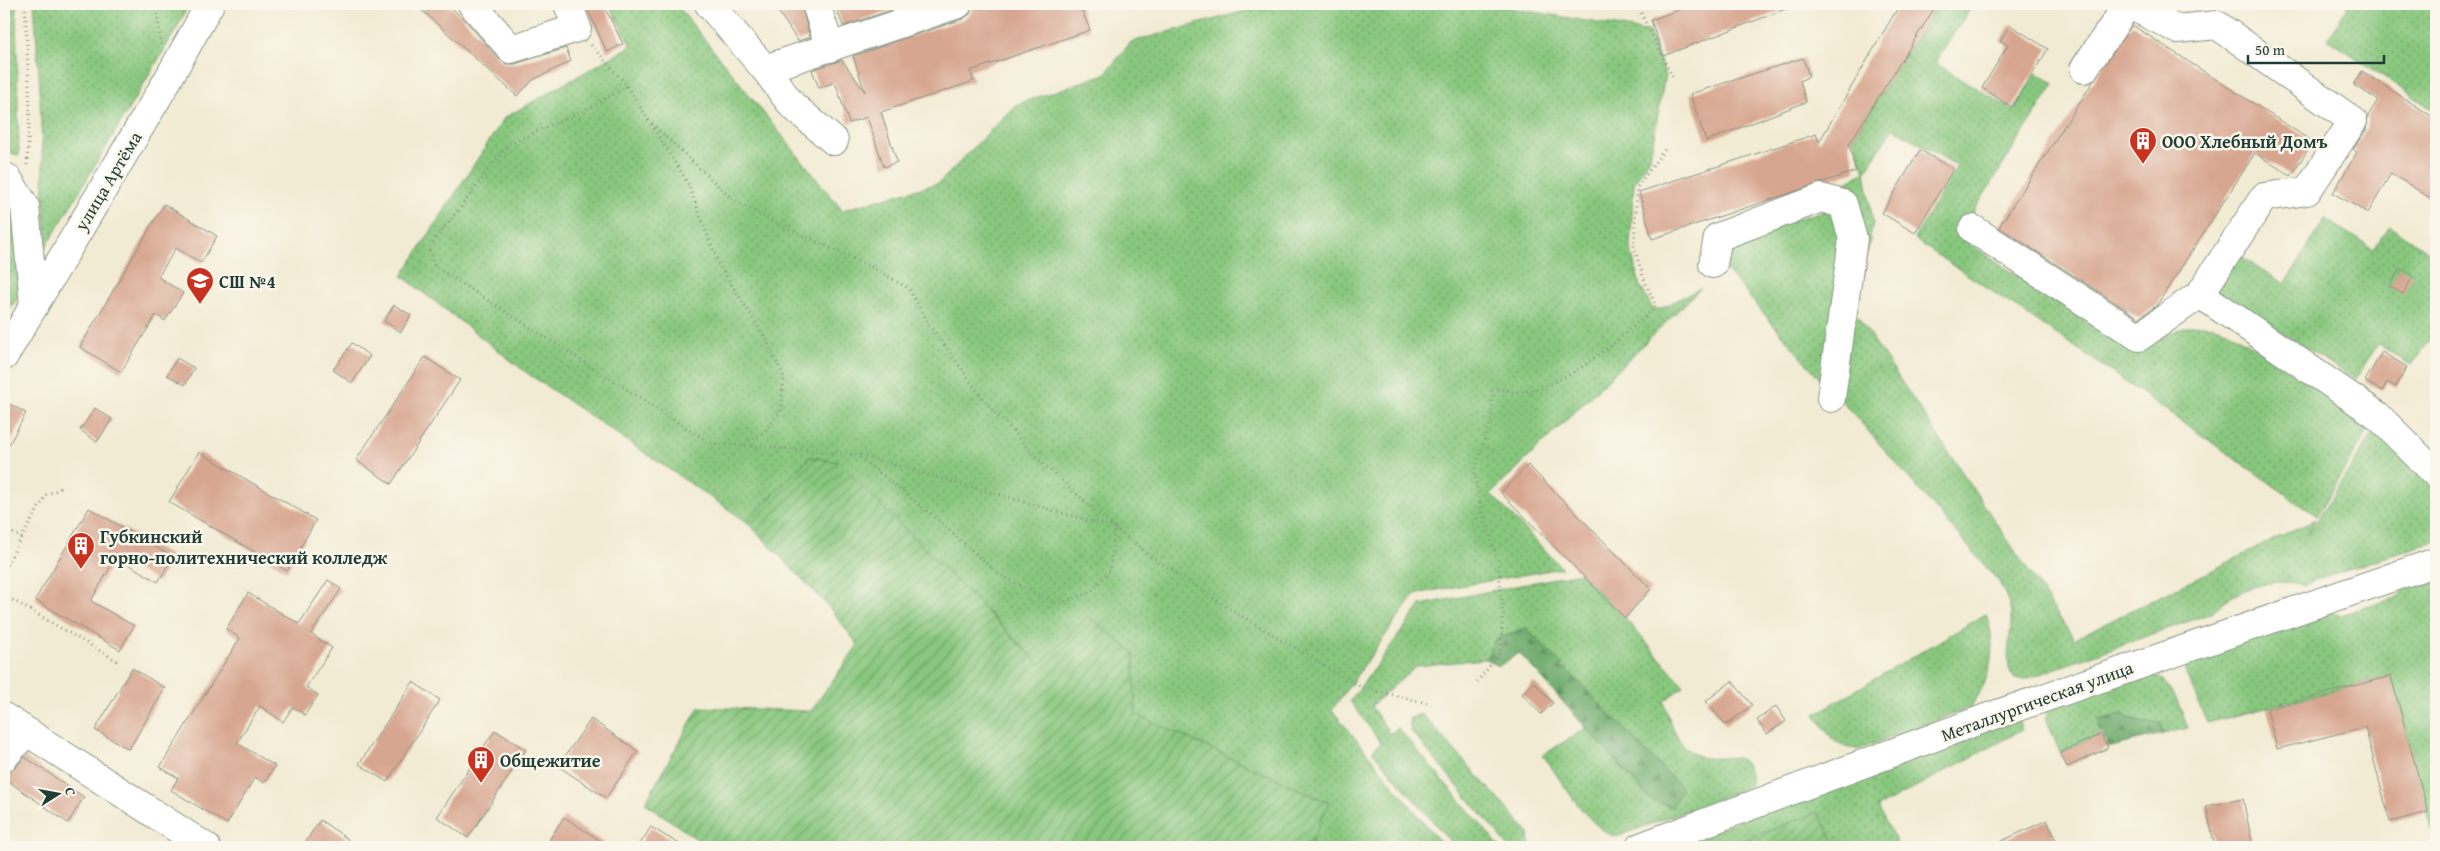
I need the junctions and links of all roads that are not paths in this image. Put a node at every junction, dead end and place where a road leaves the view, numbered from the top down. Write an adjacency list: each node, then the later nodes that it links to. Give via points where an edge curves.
1 (210, 4): 15 (street, улица Артёма)
2 (472, 4): 6 (street, via 511,50)
3 (709, 4): 8 (street)
4 (816, 4): 7 (street)
5 (958, 4): 7 (street)
6 (572, 16)
7 (830, 48): 8 (street)
8 (766, 69): 10 (street, via 792,106)
9 (2084, 69): 14 (street, via 2128,4 2177,29 2217,25 2353,121 2307,191 2264,197)
10 (834, 141)
11 (15, 171): 15 (street, via 8,180 25,206)
12 (1973, 228): 14 (street, via 2139,337)
13 (1713, 264): 17 (street, via 1718,237 1820,198 1843,204 1853,239)
14 (2200, 294): 18 (street, via 2377,416)
15 (34, 306): 16 (street, улица Артёма)
16 (4, 356)
17 (1831, 398)
18 (2436, 474)
19 (2436, 562): 24 (street, Металлургическая улица, via 1983,719)
20 (4, 717): 21 (street)
21 (26, 732): 22 (street); 23 (street)
22 (4, 758)
23 (206, 847)
24 (1640, 847)

